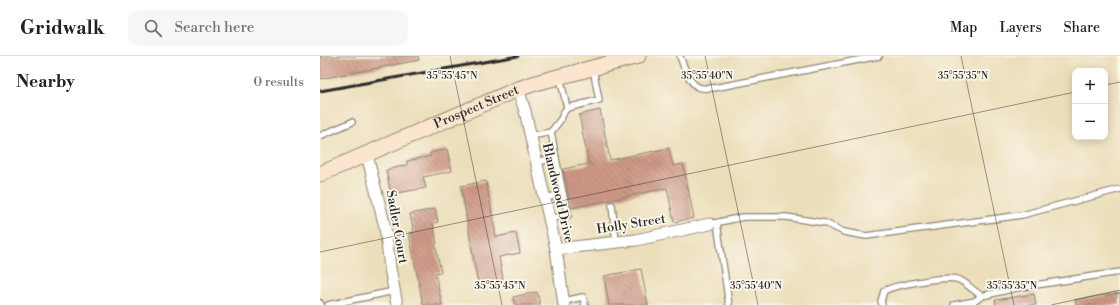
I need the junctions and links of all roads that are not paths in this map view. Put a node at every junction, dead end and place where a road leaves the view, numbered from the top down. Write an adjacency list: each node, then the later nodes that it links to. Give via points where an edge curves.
1 (632, 56): 4 (street, Prospect Street)
2 (680, 56): 3 (lane, via 694,84 699,88 714,88)
3 (879, 56)
4 (593, 68): 5 (street, Prospect Street); 7 (lane, via 599,100)
5 (560, 76): 6 (street, Prospect Street); 7 (lane)
6 (518, 89): 11 (street, Blandwood Drive); 12 (street, Prospect Street)
7 (567, 108): 9 (lane)
8 (352, 122): 10 (lane)
9 (551, 132): 11 (lane); 13 (lane)
10 (320, 136)
11 (531, 136): 14 (street, Blandwood Drive)
12 (367, 155): 15 (street, Prospect Street); 25 (street, Sadler Court, via 385,227)
13 (556, 158): 14 (lane); 17 (lane)
14 (536, 162): 18 (street, Blandwood Drive)
15 (320, 174)
16 (1120, 189): 21 (lane, via 1022,215 866,236 844,232 824,223 786,217 743,217)
17 (564, 194): 18 (lane); 20 (lane, via 568,215)
18 (544, 198): 20 (street, Blandwood Drive)
19 (612, 205): 22 (lane)
20 (549, 219): 23 (street, Blandwood Drive)
21 (714, 223): 22 (street, Holly Street); 31 (lane)
22 (616, 242): 23 (street, Holly Street)
23 (556, 249): 27 (street, Blandwood Drive)
24 (1120, 272): 26 (lane, via 1016,288)
25 (394, 290): 28 (lane); 29 (street, Sadler Court)
26 (982, 296): 32 (lane, via 962,281 954,278 940,279 889,288 884,291); 33 (lane, via 975,301)
27 (564, 303): 30 (lane, via 584,297)
28 (328, 305)
29 (396, 305)
30 (585, 305)
31 (728, 305)
32 (882, 305)
33 (954, 305)

